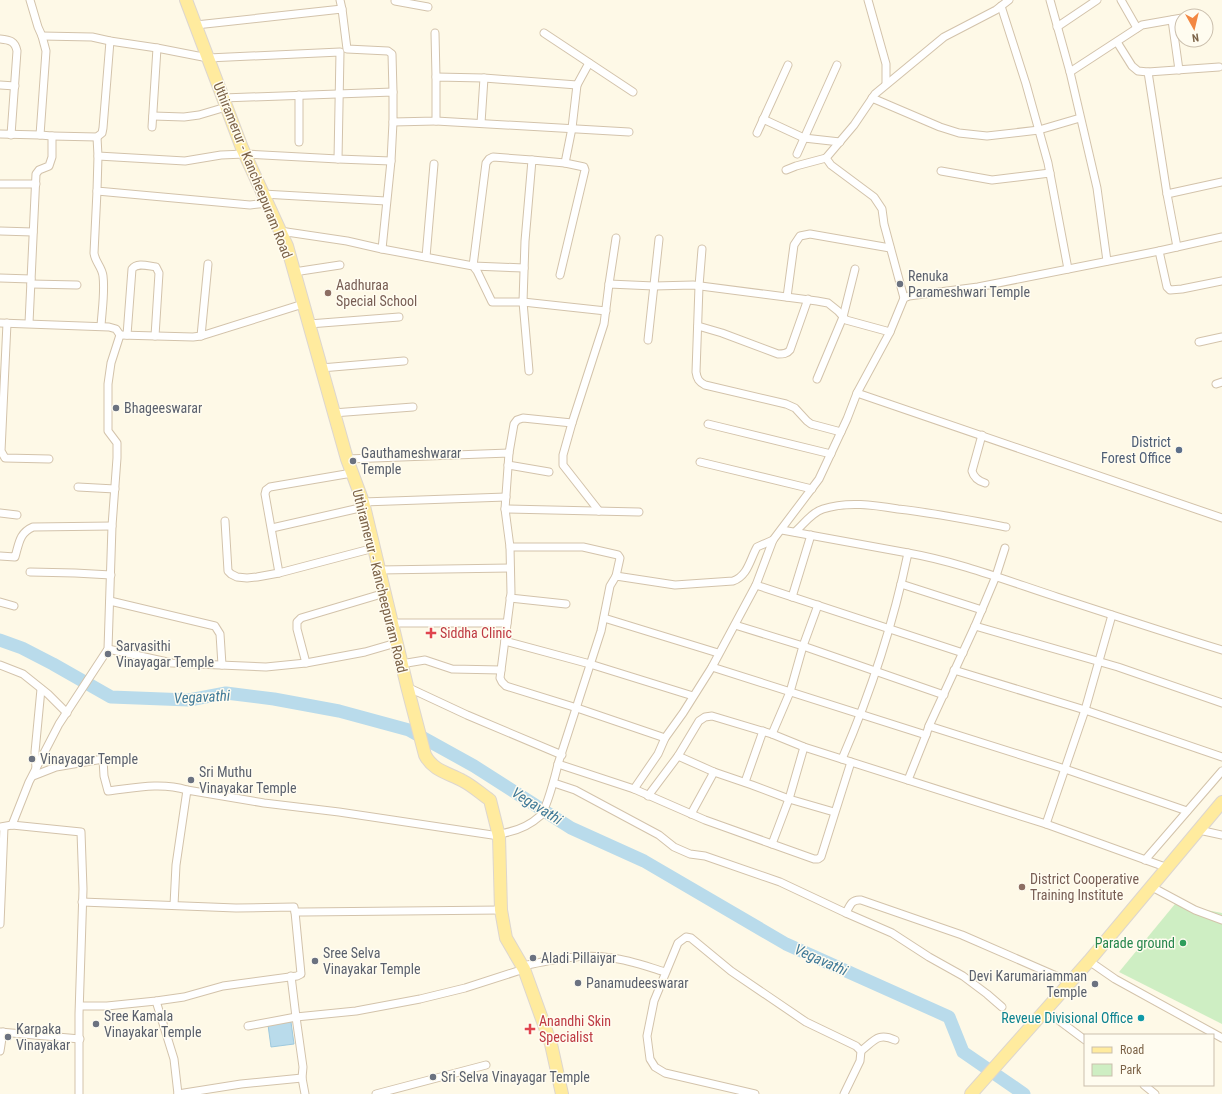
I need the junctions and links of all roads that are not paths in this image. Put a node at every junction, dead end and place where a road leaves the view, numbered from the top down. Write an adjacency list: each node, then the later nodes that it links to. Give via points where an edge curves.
1 (30, 0): 20 (street)
2 (186, 0): 15 (main road, Uthiramerur - Kancheepuram Road)
3 (340, 0): 12 (street)
4 (395, 0): 11 (street); 13 (street)
5 (868, 0): 37 (street, via 886,64)
6 (1009, 0): 10 (street)
7 (1050, 0): 16 (street)
8 (1097, 0): 16 (street)
9 (1121, 0): 17 (street)
10 (1001, 6): 37 (street, via 944,37); 55 (street)
11 (428, 7)
12 (342, 9): 15 (street); 25 (street)
13 (395, 9)
14 (1172, 20): 17 (street); 32 (street)
15 (196, 27): 27 (main road, Uthiramerur - Kancheepuram Road)
16 (1058, 27): 33 (street)
17 (1137, 28): 23 (street)
18 (435, 33): 35 (street)
19 (544, 34): 28 (street)
20 (42, 36): 22 (street, via 92,37); 60 (street, via 46,51)
21 (0, 39): 40 (street, via 11,41 16,47)
22 (110, 41): 24 (street); 62 (street, via 104,128)
23 (1117, 42): 33 (street); 34 (street, via 1132,66 1138,71)
24 (157, 48): 27 (street); 47 (street)
25 (347, 49): 26 (street); 41 (street, via 390,52)
26 (340, 52): 27 (street); 43 (street)
27 (206, 54): 46 (main road, Uthiramerur - Kancheepuram Road)
28 (589, 63): 38 (street); 42 (street)
29 (837, 65): 63 (street)
30 (788, 66): 48 (street)
31 (1219, 67): 32 (street)
32 (1179, 70): 34 (street)
33 (1070, 72): 49 (street)
34 (1148, 72): 82 (street)
35 (436, 77): 36 (street); 50 (street)
36 (484, 78): 38 (street); 52 (street)
37 (886, 84): 45 (street)
38 (577, 85): 54 (street)
39 (0, 86): 40 (street)
40 (15, 86): 59 (street)
41 (393, 92): 43 (street); 51 (street)
42 (634, 92)
43 (340, 93): 44 (street); 70 (street)
44 (299, 95): 46 (street); 64 (street)
45 (872, 98): 55 (street, via 960,133 987,136); 65 (street)
46 (224, 103): 47 (street, via 199,116); 66 (main road, Uthiramerur - Kancheepuram Road)
47 (153, 116): 53 (street)
48 (763, 118): 57 (street); 63 (street)
49 (1080, 118): 55 (street); 97 (street, via 1097,185)
50 (436, 121): 51 (street); 52 (street)
51 (393, 122): 72 (street)
52 (481, 123): 54 (street)
53 (152, 127)
54 (572, 128): 56 (street); 73 (street)
55 (1039, 130): 77 (street)
56 (629, 132)
57 (757, 133)
58 (0, 134): 59 (street)
59 (11, 135): 60 (street)
60 (40, 135): 61 (street)
61 (52, 136): 62 (street); 80 (street, via 51,162 36,174)
62 (97, 137): 68 (street)
63 (804, 138): 65 (street); 67 (street)
64 (299, 142)
65 (840, 142): 69 (street)
66 (245, 154): 68 (street, via 185,161); 70 (street); 83 (main road, Uthiramerur - Kancheepuram Road)
67 (798, 154)
68 (98, 156): 81 (street)
69 (826, 158): 75 (street); 92 (street, via 831,165 874,197 882,208)
70 (338, 159): 72 (street)
71 (532, 160): 73 (street); 100 (street, via 493,157 486,163); 101 (street)
72 (391, 161): 84 (street)
73 (565, 163): 105 (street, via 584,167 586,170)
74 (434, 164): 96 (street)
75 (786, 170)
76 (941, 170): 77 (street, via 992,180)
77 (1050, 173): 103 (street)
78 (1222, 182): 82 (street)
79 (0, 184): 80 (street)
80 (36, 184): 87 (street)
81 (97, 191): 83 (street, via 250,205); 124 (street, via 94,252 103,277)
82 (1167, 194): 91 (street)
83 (265, 198): 84 (street); 86 (main road, Uthiramerur - Kancheepuram Road)
84 (386, 201): 94 (street)
85 (0, 231): 87 (street)
86 (280, 231): 94 (street, via 347,241); 104 (main road, Uthiramerur - Kancheepuram Road)
87 (33, 232): 107 (street)
88 (1222, 237): 91 (street)
89 (616, 238): 109 (street)
90 (659, 239): 111 (street)
91 (1177, 247): 95 (street)
92 (890, 248): 113 (street, via 810,234 800,236 794,245); 114 (street)
93 (702, 249): 112 (street)
94 (382, 250): 96 (street)
95 (1159, 251): 97 (street); 108 (street, via 1167,287 1170,290)
96 (426, 256): 100 (street)
97 (1107, 261): 103 (street)
98 (208, 264): 129 (street)
99 (340, 265): 104 (street)
100 (473, 266): 101 (street); 116 (street, via 492,302)
101 (524, 268): 116 (street)
102 (855, 269): 120 (street)
103 (1068, 269): 114 (street, via 978,287)
104 (294, 272): 117 (main road, Uthiramerur - Kancheepuram Road)
105 (560, 276)
106 (0, 278): 107 (street)
107 (31, 281): 110 (street); 122 (street)
108 (1222, 281)
109 (609, 284): 111 (street); 118 (street)
110 (77, 285)
111 (654, 286): 112 (street); 131 (street)
112 (699, 286): 113 (street); 125 (street)
113 (787, 297): 115 (street)
114 (904, 298): 126 (street)
115 (808, 299): 120 (street, via 828,303); 125 (street, via 790,350 784,354)
116 (523, 302): 118 (street); 136 (street)
117 (303, 304): 123 (main road, Uthiramerur - Kancheepuram Road); 129 (street)
118 (606, 311): 142 (street, via 595,356)
119 (399, 317): 123 (street)
120 (843, 317): 126 (street); 137 (street)
121 (4, 323): 122 (street); 135 (street)
122 (29, 323): 124 (street)
123 (308, 324): 134 (main road, Uthiramerur - Kancheepuram Road)
124 (101, 326): 127 (street, via 116,329)
125 (698, 326): 144 (street, via 696,372 699,382 786,404 795,408 811,424)
126 (890, 332): 138 (street)
127 (123, 335): 128 (street); 128 (street, via 132,269 139,265 156,267 159,273); 156 (street, via 111,363 108,384 108,432 117,443)
128 (156, 336): 129 (street)
129 (201, 336)
130 (1222, 337): 132 (street)
131 (648, 340)
132 (1199, 342)
133 (404, 361): 134 (street)
134 (321, 368): 140 (main road, Uthiramerur - Kancheepuram Road)
135 (2, 371): 141 (street)
136 (528, 371)
137 (817, 379)
138 (857, 392): 144 (street); 145 (street)
139 (413, 407): 140 (street)
140 (333, 413): 149 (main road, Uthiramerur - Kancheepuram Road)
141 (1, 416): 148 (street, via 1,451 5,458)
142 (572, 424): 146 (street, via 523,418 517,420); 161 (street, via 563,455 563,465)
143 (708, 424): 147 (street)
144 (841, 432): 147 (street)
145 (982, 435): 154 (street, via 972,471 978,481); 165 (street)
146 (509, 453): 149 (street); 151 (street)
147 (831, 454): 157 (street)
148 (49, 459)
149 (347, 459): 153 (main road, Uthiramerur - Kancheepuram Road)
150 (700, 462): 157 (street)
151 (508, 464): 152 (street); 158 (street)
152 (549, 472)
153 (352, 473): 159 (main road, Uthiramerur - Kancheepuram Road); 169 (street, via 270,487 265,494)
154 (985, 483)
155 (78, 488): 156 (street)
156 (115, 489): 167 (street)
157 (812, 489): 170 (street)
158 (506, 497): 159 (street); 160 (street)
159 (364, 504): 169 (street); 175 (main road, Uthiramerur - Kancheepuram Road)
160 (505, 509): 161 (street); 174 (street)
161 (599, 511): 162 (street)
162 (639, 512)
163 (0, 513): 164 (street)
164 (16, 515)
165 (1222, 518)
166 (225, 521): 182 (street, via 228,570 231,574 247,578)
167 (112, 526): 178 (street, via 33,527 22,534 15,557); 183 (street)
168 (1006, 527): 171 (street, via 934,513 854,504 822,509 813,514)
169 (272, 528): 182 (street)
170 (782, 530): 171 (street); 173 (street)
171 (795, 532): 172 (street)
172 (811, 535): 177 (street); 189 (street)
173 (773, 540): 184 (street, via 757,547 744,574 733,581 675,586); 187 (street)
174 (510, 547): 179 (street); 184 (street, via 583,547 610,553 620,558)
175 (374, 548): 180 (main road, Uthiramerur - Kancheepuram Road); 182 (street)
176 (1004, 548): 185 (street)
177 (908, 553): 185 (street); 186 (street)
178 (0, 556)
179 (510, 568): 180 (street); 190 (street)
180 (379, 570): 188 (main road, Uthiramerur - Kancheepuram Road)
181 (30, 572): 183 (street)
182 (279, 573)
183 (110, 576): 192 (street)
184 (616, 576): 198 (street, via 610,586)
185 (996, 576): 196 (street); 197 (street)
186 (901, 584): 196 (street); 203 (street)
187 (756, 585): 189 (street); 201 (street)
188 (385, 593): 199 (main road, Uthiramerur - Kancheepuram Road); 212 (street, via 301,618 297,622 297,629)
189 (792, 597): 194 (street)
190 (510, 598): 193 (street); 200 (street)
191 (0, 602): 195 (street)
192 (110, 602): 207 (street); 216 (street, via 215,626 220,634)
193 (566, 604)
194 (818, 605): 203 (street); 206 (street)
195 (14, 606)
196 (982, 610): 202 (street)
197 (1112, 615): 208 (street); 211 (street)
198 (604, 618): 209 (street); 214 (street)
199 (392, 623): 200 (street); 205 (main road, Uthiramerur - Kancheepuram Road)
200 (507, 623): 204 (street)
201 (735, 625): 206 (street); 209 (street)
202 (976, 626): 210 (street); 211 (street)
203 (889, 629): 210 (street); 220 (street)
204 (505, 641): 214 (street); 218 (street)
205 (396, 643): 212 (street, via 365,652); 213 (main road, Uthiramerur - Kancheepuram Road)
206 (803, 646): 220 (street); 223 (street)
207 (108, 649): 216 (street, via 172,663); 229 (street)
208 (1222, 650)
209 (718, 653): 217 (street)
210 (963, 653): 219 (street)
211 (1099, 661): 226 (street); 228 (street)
212 (306, 663): 216 (street, via 266,666)
213 (401, 664): 218 (street, via 425,660 452,669); 221 (main road, Uthiramerur - Kancheepuram Road)
214 (590, 664): 225 (street); 227 (street)
215 (0, 665): 222 (street, via 22,674)
216 (222, 665)
217 (712, 667): 223 (street); 225 (street)
218 (501, 670): 227 (street, via 500,678 506,686)
219 (954, 670): 224 (street); 228 (street)
220 (876, 671): 224 (street); 230 (street)
221 (407, 686): 237 (street, via 467,715); 262 (main road, Uthiramerur - Kancheepuram Road, via 428,762 490,800)
222 (41, 689): 229 (street); 245 (street)
223 (790, 692): 230 (street); 233 (street)
224 (944, 695): 231 (street)
225 (694, 696): 235 (street)
226 (1222, 703)
227 (577, 708): 235 (street); 237 (street)
228 (1085, 710): 239 (street); 243 (street)
229 (67, 713): 245 (street)
230 (861, 714): 234 (street); 240 (street)
231 (929, 726): 234 (street); 243 (street)
232 (763, 731): 233 (street); 238 (street, via 712,716 705,717 699,721); 248 (street)
233 (772, 734): 236 (street)
234 (926, 735): 247 (street)
235 (665, 738): 250 (street, via 658,754)
236 (804, 747): 240 (street); 253 (street)
237 (562, 755): 242 (street)
238 (678, 756): 246 (street); 252 (street)
239 (1222, 757)
240 (842, 759): 241 (street)
241 (850, 762): 247 (street); 256 (street)
242 (558, 764): 249 (street); 250 (street)
243 (1065, 769): 255 (street); 258 (street)
244 (1222, 771): 255 (street)
245 (34, 772): 251 (street, via 103,759 108,791 157,786); 259 (street)
246 (714, 772): 248 (street); 257 (street)
247 (908, 780): 258 (street)
248 (745, 782): 253 (street)
249 (552, 786): 262 (street, via 542,815 523,828); 272 (street, via 575,790 690,854 704,856 780,882)
250 (634, 789): 252 (street)
251 (187, 790): 262 (street); 269 (street, via 177,853)
252 (648, 796): 257 (street)
253 (789, 799): 256 (street); 264 (street)
254 (1222, 802): 261 (main road)
255 (1187, 811): 265 (street)
256 (834, 812): 264 (street, via 821,857 818,859)
257 (691, 814): 264 (street)
258 (1046, 824): 265 (street)
259 (12, 825): 260 (street); 268 (street, via 81,832)
260 (2, 827): 274 (street)
261 (1199, 830): 263 (street); 266 (main road)
262 (498, 835): 270 (main road, Uthiramerur - Kancheepuram Road)
263 (1222, 835)
264 (772, 844)
265 (1145, 860): 266 (street)
266 (1168, 868): 267 (main road)
267 (1152, 887): 273 (street, via 1195,910); 275 (main road)
268 (82, 902): 269 (street); 281 (street)
269 (174, 905): 271 (street, via 294,907)
270 (500, 910): 271 (street); 276 (main road, Uthiramerur - Kancheepuram Road, via 506,938)
271 (295, 912): 278 (street, via 301,974)
272 (846, 913): 279 (street, via 851,902 861,900 962,935); 282 (street, via 892,933 963,976)
273 (1222, 920)
274 (0, 924)
275 (1089, 961): 279 (main road); 287 (street, via 1115,979)
276 (523, 967): 277 (street, via 588,956 612,958); 284 (street, via 465,988 420,999 356,1011); 300 (main road, Uthiramerur - Kancheepuram Road, via 551,1044)
277 (665, 972): 292 (street, via 678,943 686,937 691,938 731,971 806,1022 856,1046); 301 (street, via 654,1001 647,1036 650,1059 655,1067 665,1073)
278 (291, 976): 280 (street, via 223,986 184,997); 284 (street)
279 (1070, 982): 283 (main road)
280 (156, 1001): 281 (street); 297 (street, via 174,1059)
281 (80, 1006): 288 (street)
282 (1002, 1007)
283 (1044, 1010): 289 (street); 303 (main road)
284 (296, 1017): 285 (street); 294 (street, via 304,1067)
285 (248, 1026)
286 (1, 1032): 288 (street); 291 (street)
287 (1222, 1038)
288 (80, 1039): 296 (street)
289 (1084, 1039)
290 (895, 1040): 292 (street, via 887,1036 880,1037)
291 (0, 1051)
292 (861, 1051): 302 (street, via 860,1061)
293 (486, 1066): 299 (street)
294 (302, 1078): 297 (street); 298 (street)
295 (1145, 1086): 304 (street)
296 (79, 1094)
297 (178, 1094)
298 (305, 1094)
299 (376, 1094)
300 (562, 1094)
301 (755, 1094)
302 (844, 1094)
303 (971, 1094)
304 (1155, 1094)

